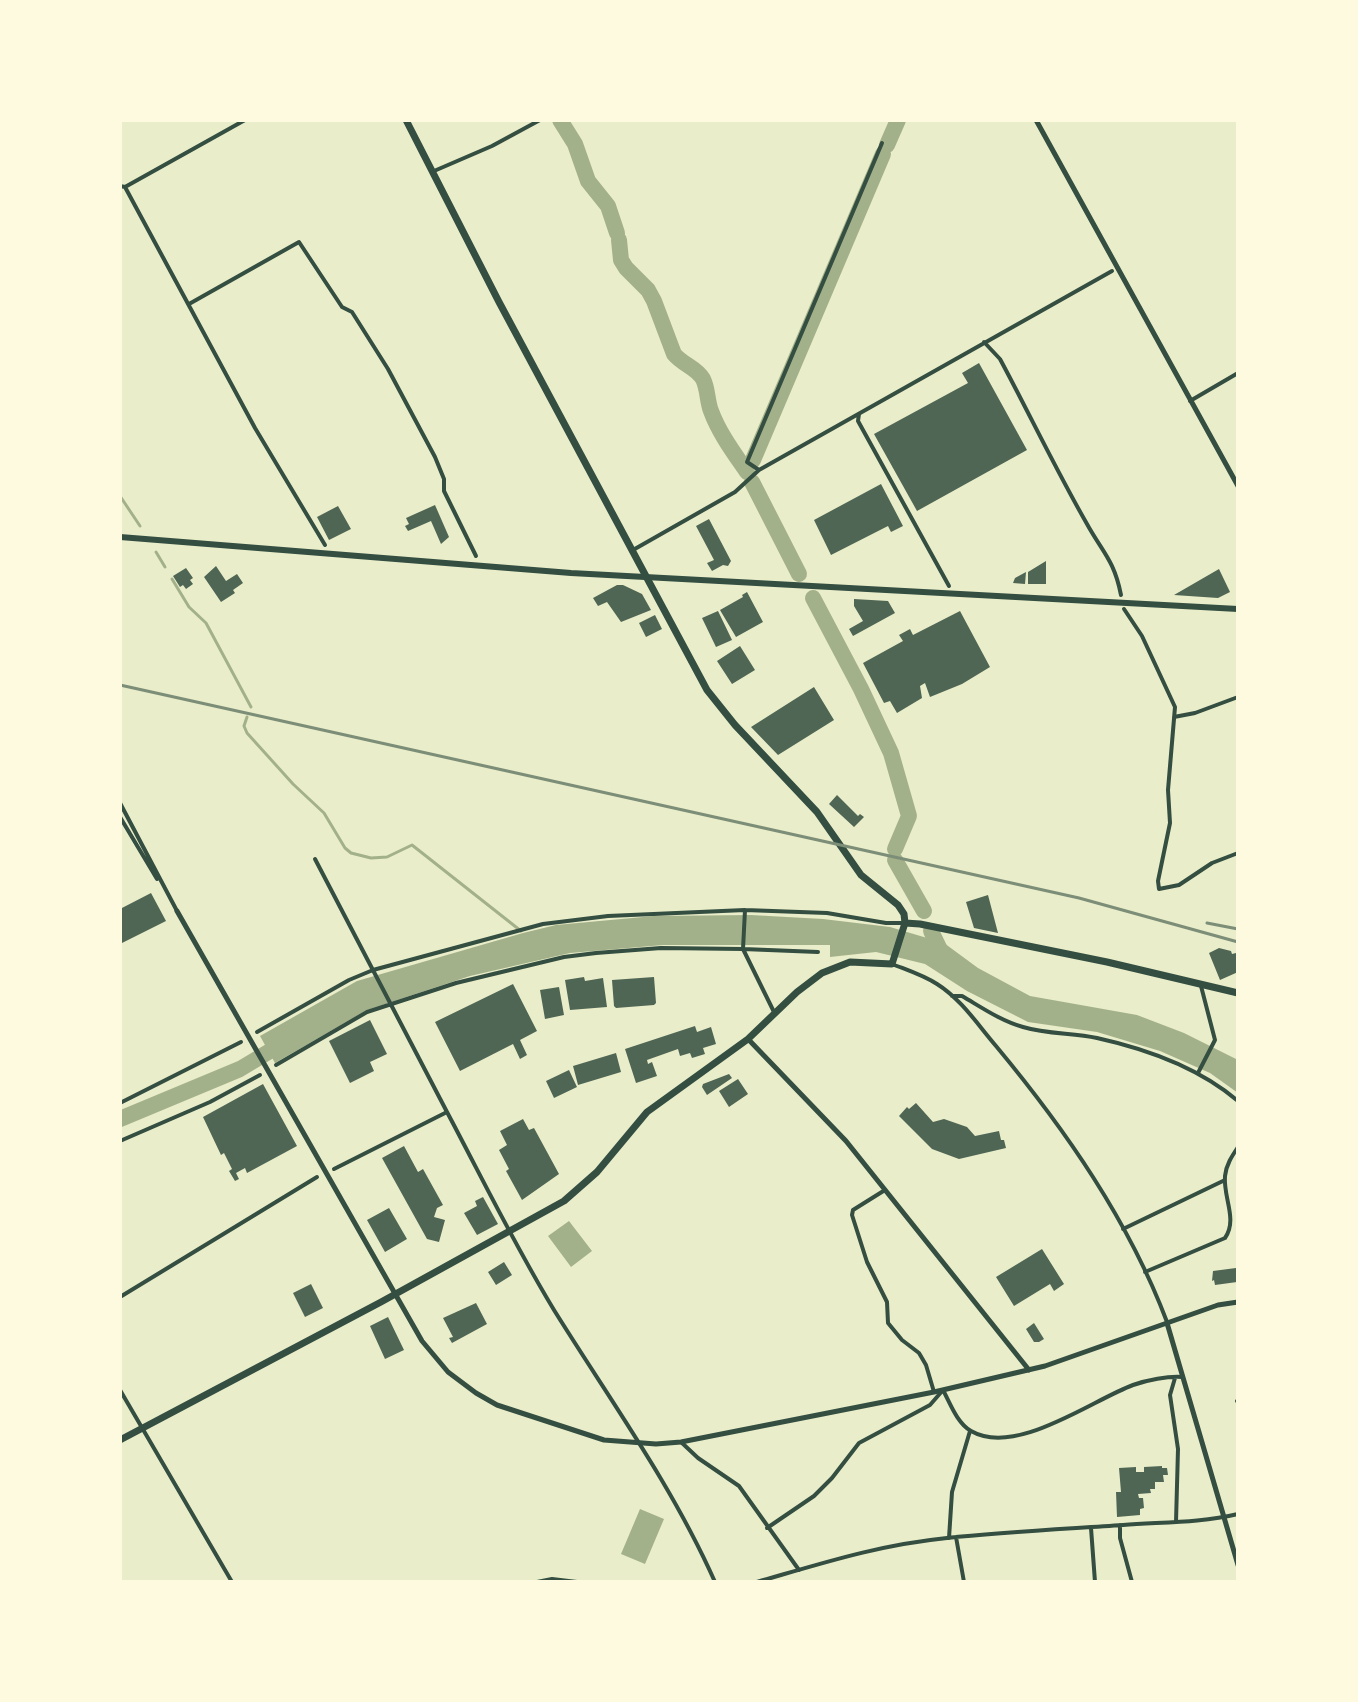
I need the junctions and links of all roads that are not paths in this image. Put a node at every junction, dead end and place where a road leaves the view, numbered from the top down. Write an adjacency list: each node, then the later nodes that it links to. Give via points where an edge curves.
1 (245, 120): 7 (street)
2 (406, 120): 6 (main road)
3 (540, 120): 6 (street)
4 (1036, 120): 12 (street)
5 (882, 143): 14 (street, via 747,462)
6 (432, 172): 18 (main road)
7 (122, 187): 9 (street)
8 (1112, 271): 10 (street)
9 (189, 304): 17 (street); 19 (street, via 299,242 388,369 435,457 444,491)
10 (984, 342): 13 (street); 22 (street, via 1000,359 1088,527 1108,555)
11 (1238, 373): 12 (street)
12 (1190, 401): 15 (street)
13 (859, 412): 14 (street); 21 (street, via 858,421)
14 (759, 470): 18 (street, via 735,492)
15 (1238, 486)
16 (120, 537): 20 (main road)
17 (325, 545)
18 (631, 551): 20 (main road)
19 (476, 556)
20 (646, 576): 24 (main road); 34 (main road, via 707,690 817,812 861,875 898,905)
21 (949, 586)
22 (1121, 595)
23 (1124, 609): 26 (street, via 1175,707)
24 (1238, 609)
25 (1238, 697): 26 (street)
26 (1174, 717): 30 (street, via 1170,823 1159,889 1179,885)
27 (120, 803): 29 (street)
28 (120, 817): 29 (street)
29 (128, 824): 33 (street)
30 (1238, 853)
31 (315, 859): 38 (street)
32 (745, 910): 34 (street, via 827,913); 35 (street); 38 (street, via 543,924)
33 (177, 911): 62 (street)
34 (904, 926): 37 (main road); 39 (main road, via 920,924)
35 (743, 949): 36 (street); 42 (street, via 661,948 564,957); 43 (street)
36 (818, 952)
37 (893, 961): 41 (street); 43 (main road, via 833,967)
38 (373, 970): 42 (street); 44 (street)
39 (1200, 984): 40 (main road); 48 (street, via 1215,1040)
40 (1238, 993)
41 (952, 996): 48 (street, via 962,996 1020,1026 1130,1047); 59 (street, via 1058,1125)
42 (391, 1004): 47 (street, via 367,1012); 52 (street)
43 (775, 1014): 45 (main road)
44 (257, 1032)
45 (748, 1039): 58 (street, via 846,1141); 60 (main road, via 647,1112 575,1193)
46 (241, 1042): 51 (street)
47 (276, 1065)
48 (1198, 1073): 50 (street)
49 (260, 1075): 53 (street)
50 (1238, 1101)
51 (120, 1103)
52 (447, 1112): 55 (street); 60 (street)
53 (120, 1141)
54 (1238, 1147): 57 (street)
55 (334, 1169)
56 (317, 1177): 63 (street)
57 (1225, 1180): 59 (street); 61 (street, via 1231,1221 1225,1238)
58 (885, 1190): 66 (street); 71 (street, via 852,1215 887,1302 888,1323 919,1353)
59 (1123, 1229): 61 (street)
60 (509, 1230): 62 (main road); 76 (street)
61 (1145, 1272): 65 (street)
62 (394, 1295): 72 (main road); 76 (street, via 434,1358 476,1393 577,1432)
63 (120, 1297)
64 (1238, 1302): 65 (street)
65 (1167, 1323): 66 (street); 68 (street)
66 (1029, 1370): 70 (street)
67 (1176, 1377): 68 (street); 73 (street, via 1135,1384 1048,1428 998,1438); 79 (street, via 1170,1395 1178,1449)
68 (1183, 1377): 78 (street)
69 (120, 1390): 72 (street)
70 (943, 1390): 71 (street); 73 (street); 81 (street, via 930,1405 859,1443 814,1496)
71 (934, 1392): 75 (street)
72 (143, 1428): 74 (main road); 88 (street)
73 (970, 1431): 84 (street, via 952,1492)
74 (120, 1440)
75 (681, 1442): 76 (street); 81 (street, via 739,1486)
76 (641, 1444): 91 (street)
77 (1238, 1514): 78 (street)
78 (1225, 1518): 79 (street); 85 (street)
79 (1176, 1522): 80 (street)
80 (1120, 1525): 82 (street); 95 (street)
81 (767, 1528): 86 (street)
82 (1091, 1528): 83 (street); 94 (street)
83 (956, 1537): 84 (street); 93 (street)
84 (949, 1538): 86 (street, via 885,1546)
85 (1238, 1565)
86 (799, 1570): 92 (street)
87 (561, 1581): 89 (street); 90 (street)
88 (232, 1582)
89 (537, 1582)
90 (577, 1582)
91 (715, 1582)
92 (757, 1582)
93 (964, 1582)
94 (1095, 1582)
95 (1132, 1582)

